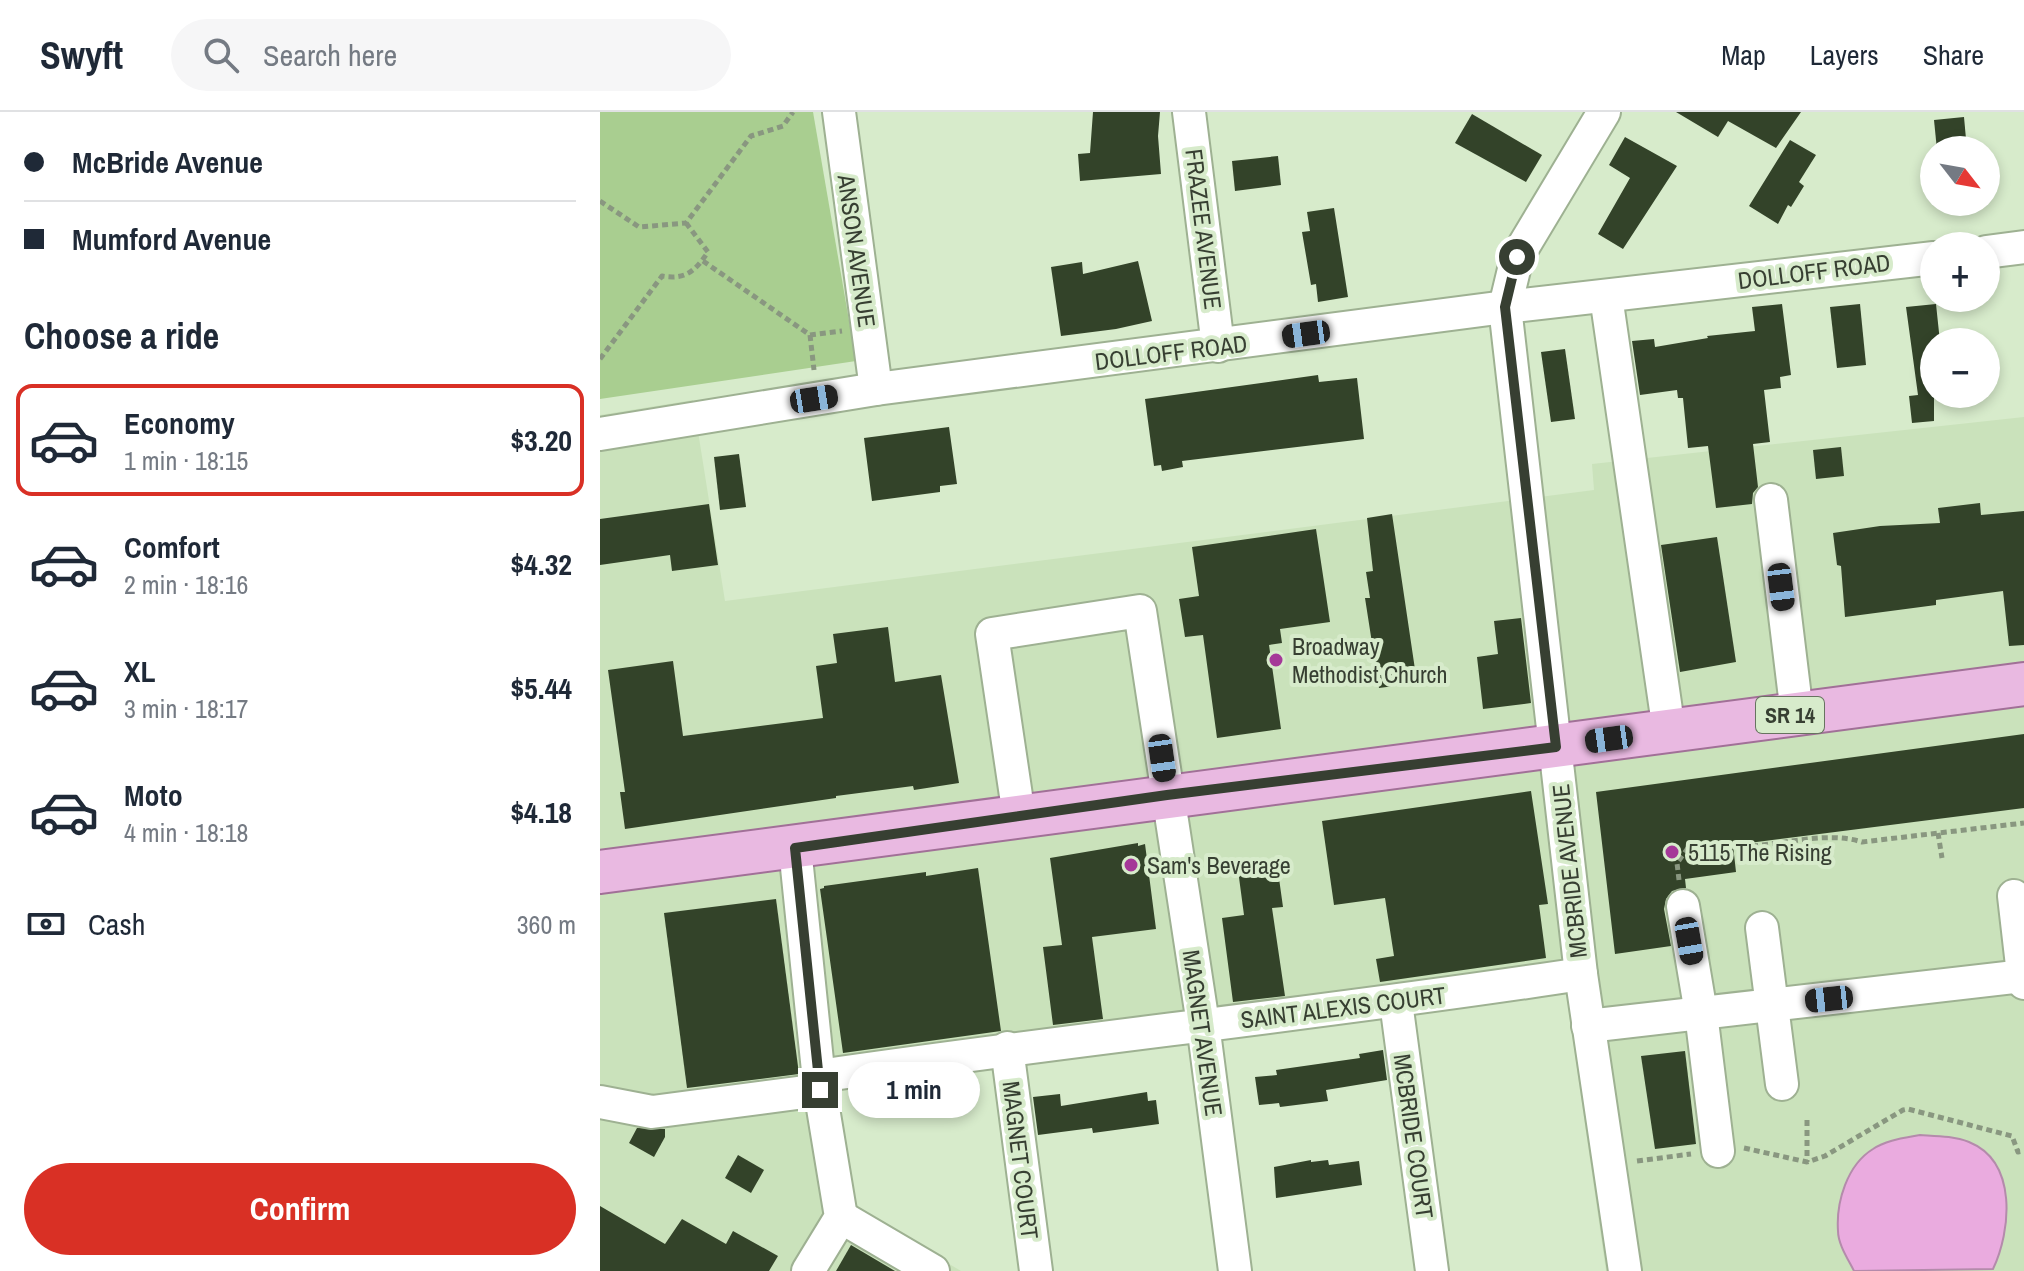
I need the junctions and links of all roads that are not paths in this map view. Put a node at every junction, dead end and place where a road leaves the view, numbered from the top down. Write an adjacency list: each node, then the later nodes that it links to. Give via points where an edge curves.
1 (839, 112): 10 (street, ANSON AVENUE)
2 (1189, 112): 9 (street, FRAZEE AVENUE)
3 (1604, 112): 8 (street, MCBRIDE AVENUE, via 1517,257)
4 (2024, 247): 5 (street)
5 (2000, 250)
6 (1920, 260): 7 (street, DOLLOFF ROAD)
7 (1606, 296): 8 (street, DOLLOFF ROAD); 15 (street)
8 (1505, 307): 9 (street, DOLLOFF ROAD); 16 (street, MCBRIDE AVENUE)
9 (1218, 346): 10 (street, DOLLOFF ROAD)
10 (876, 389): 11 (street, DOLLOFF ROAD)
11 (600, 434)
12 (1771, 500): 14 (street)
13 (2024, 684): 14 (main road, SR 14)
14 (1797, 714): 15 (main road, SR 14)
15 (1669, 731): 16 (main road, SR 14)
16 (1556, 747): 17 (main road, SR 14); 24 (street, MCBRIDE AVENUE)
17 (1167, 795): 18 (main road, SR 14); 18 (street, MAGNET AVENUE, via 1140,611 992,634); 30 (street, MAGNET AVENUE)
18 (1019, 816): 19 (main road, SR 14)
19 (795, 848): 20 (main road, SR 14); 33 (street)
20 (600, 872)
21 (2014, 896): 25 (street)
22 (1682, 897): 29 (street)
23 (1762, 928): 28 (street)
24 (1581, 974): 27 (street, SAINT ALEXIS COURT); 31 (street, MCBRIDE AVENUE)
25 (2024, 976): 26 (street); 28 (street)
26 (2024, 983)
27 (1396, 1002): 30 (street, SAINT ALEXIS COURT); 42 (street, MCBRIDE COURT)
28 (1772, 1005): 29 (street); 34 (street)
29 (1701, 1013): 31 (street); 36 (street)
30 (1203, 1024): 32 (street, SAINT ALEXIS COURT); 41 (street, MAGNET AVENUE)
31 (1588, 1026): 43 (street, MCBRIDE AVENUE)
32 (1007, 1048): 33 (street, SAINT ALEXIS COURT); 40 (street, MAGNET COURT)
33 (820, 1083): 35 (street, SAINT ALEXIS COURT, via 652,1112); 37 (street)
34 (1782, 1084)
35 (600, 1102)
36 (1718, 1151)
37 (841, 1217): 38 (street); 39 (street)
38 (808, 1271)
39 (933, 1271)
40 (1036, 1271)
41 (1235, 1271)
42 (1432, 1271)
43 (1625, 1271)

